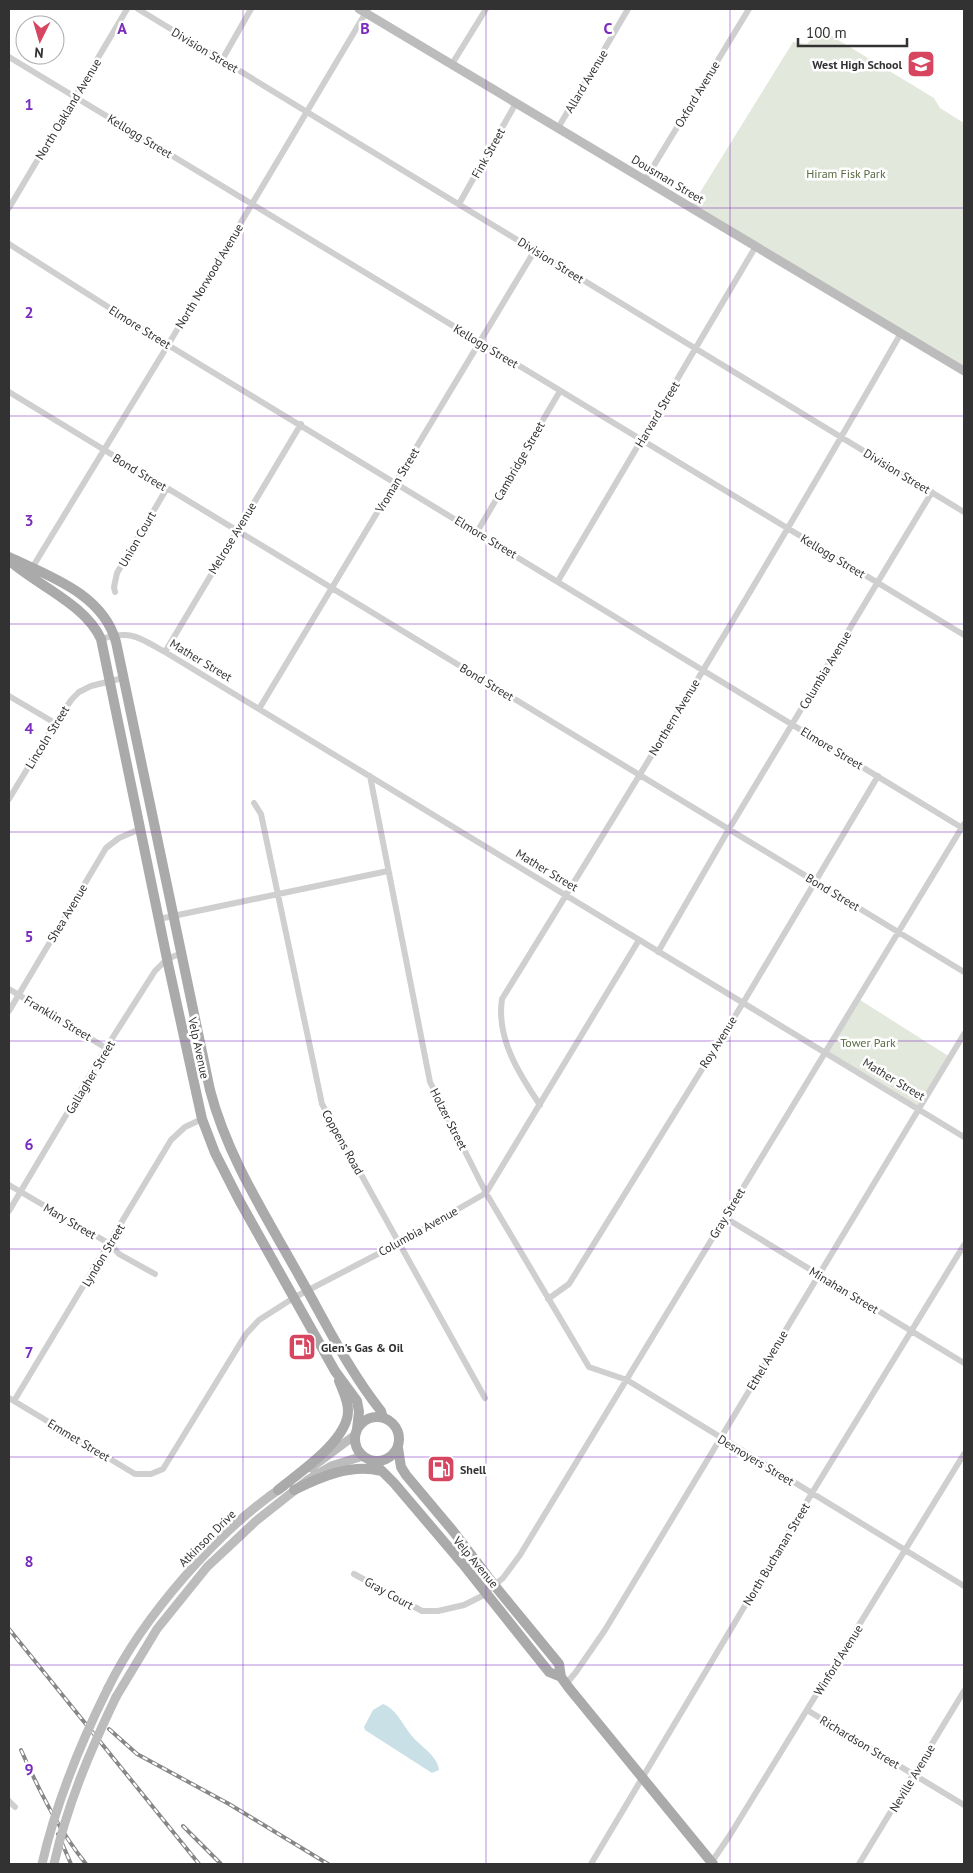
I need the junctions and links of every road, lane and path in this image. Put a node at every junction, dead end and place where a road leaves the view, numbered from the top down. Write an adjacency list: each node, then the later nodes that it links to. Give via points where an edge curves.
1 (127, 9): 11 (street, North Oakland Avenue)
2 (138, 9): 9 (street, Division Street)
3 (250, 9): 9 (street)
4 (486, 9): 10 (street)
5 (628, 9): 14 (street, Allard Avenue)
6 (749, 9): 15 (street, Oxford Avenue)
7 (364, 10): 10 (street, Dousman Street); 13 (street, North Norwood Avenue)
8 (9, 57): 11 (street, Kellogg Street)
9 (222, 60): 13 (street, Division Street)
10 (452, 64): 12 (street, Dousman Street)
11 (75, 97): 16 (street, Kellogg Street); 18 (street, North Oakland Avenue)
12 (516, 103): 14 (street, Dousman Street); 17 (street, Fink Street)
13 (306, 112): 16 (street, North Norwood Avenue); 17 (street, Division Street)
14 (558, 128): 15 (street, Dousman Street)
15 (645, 180): 20 (street, Dousman Street)
16 (252, 203): 23 (street, Kellogg Street); 24 (street, North Norwood Avenue)
17 (459, 204): 21 (street, Division Street)
18 (9, 208)
19 (9, 244): 24 (street, Elmore Street)
20 (756, 246): 22 (street, Dousman Street); 25 (street, Harvard Street)
21 (535, 250): 23 (street, Vroman Street); 25 (street, Division Street)
22 (901, 333): 26 (street, Dousman Street); 30 (street, Northern Avenue)
23 (480, 342): 27 (street, Kellogg Street); 33 (street, Vroman Street)
24 (168, 345): 29 (street, Elmore Street); 32 (street, North Norwood Avenue)
25 (696, 349): 30 (street, Division Street); 31 (street, Harvard Street)
26 (964, 371)
27 (560, 390): 31 (street, Kellogg Street); 39 (street, Cambridge Street)
28 (9, 392): 32 (street, Bond Street)
29 (301, 424): 33 (street, Elmore Street); 38 (street, Melrose Avenue)
30 (842, 438): 35 (street, Division Street); 37 (street, Northern Avenue)
31 (642, 440): 37 (street, Kellogg Street); 42 (street, Harvard Street)
32 (104, 450): 34 (street, Bond Street); 41 (street, North Norwood Avenue)
33 (395, 482): 39 (street, Elmore Street); 44 (street, Vroman Street)
34 (166, 488): 38 (street, Bond Street); 45 (street, Union Court, via 117,573)
35 (932, 492): 36 (street, Division Street); 43 (street, Columbia Avenue)
36 (964, 512)
37 (787, 528): 43 (street, Kellogg Street); 50 (street, Northern Avenue)
38 (236, 530): 44 (street, Bond Street); 49 (street, Melrose Avenue)
39 (477, 532): 42 (street, Elmore Street)
40 (9, 558): 41 (main road); 48 (main road, via 79,611)
41 (32, 568): 46 (main road, via 86,597 108,621)
42 (558, 581): 50 (street, Elmore Street)
43 (878, 583): 47 (street, Kellogg Street); 56 (street, Columbia Avenue)
44 (332, 588): 54 (street, Vroman Street); 57 (street, Bond Street)
45 (115, 592)
46 (114, 635): 48 (street, Mather Street); 49 (street, Mather Street, via 134,636); 51 (main road, Velp Avenue)
47 (964, 635)
48 (101, 639): 52 (main road, Velp Avenue)
49 (164, 652): 54 (street, Mather Street)
50 (703, 670): 56 (street, Elmore Street); 57 (street, Northern Avenue)
51 (123, 678): 52 (street, Lincoln Street); 69 (main road, Velp Avenue)
52 (110, 681): 55 (street, Lincoln Street, via 79,692); 63 (main road, Velp Avenue)
53 (9, 696): 55 (street)
54 (259, 709): 58 (street, Mather Street)
55 (54, 724): 60 (street, Lincoln Street)
56 (793, 724): 59 (street, Elmore Street); 64 (street, Columbia Avenue)
57 (640, 775): 64 (street, Bond Street); 68 (street, Northern Avenue)
58 (370, 776): 65 (street, Holzer Street); 68 (street, Mather Street)
59 (878, 776): 62 (street, Elmore Street); 66 (street, Roy Avenue)
60 (9, 799)
61 (254, 803): 67 (street, Coppens Road, via 261,814)
62 (963, 827): 71 (street, Gray Street)
63 (140, 829): 70 (main road, Velp Avenue); 78 (street, Shea Avenue, via 106,848)
64 (729, 830): 66 (street, Bond Street); 73 (street, Columbia Avenue)
65 (388, 871): 67 (street); 90 (street, Holzer Street, via 430,1082)
66 (815, 882): 71 (street, Bond Street); 79 (street, Roy Avenue)
67 (277, 895): 69 (street); 93 (street, Coppens Road, via 322,1104)
68 (566, 895): 72 (street, Mather Street); 84 (street, Northern Avenue, via 502,999 500,1014 506,1046)
69 (174, 916): 70 (street); 74 (main road, Velp Avenue)
70 (159, 919): 75 (main road, Velp Avenue)
71 (898, 932): 76 (street, Bond Street); 83 (street, Gray Street)
72 (640, 940): 73 (street, Mather Street); 84 (street, Columbia Avenue)
73 (658, 952): 79 (street, Mather Street)
74 (182, 953): 75 (street, Gallagher Street); 98 (main road, Velp Avenue, via 210,1090 224,1135 239,1168)
75 (167, 959): 82 (street, Gallagher Street, via 154,972); 86 (main road, Velp Avenue)
76 (964, 972)
77 (9, 989): 78 (street, Franklin Street)
78 (19, 995): 80 (street, Shea Avenue); 82 (street, Franklin Street)
79 (742, 1003): 83 (street, Mather Street); 100 (street, Roy Avenue, via 569,1284)
80 (9, 1011)
81 (964, 1034): 85 (street, Ethel Avenue)
82 (106, 1048): 89 (street, Gallagher Street)
83 (824, 1052): 85 (street, Mather Street); 92 (street, Gray Street)
84 (540, 1105): 90 (street, Columbia Avenue)
85 (918, 1108): 87 (street, Mather Street); 97 (street, Ethel Avenue)
86 (202, 1120): 94 (street, Lyndon Street, via 176,1134); 99 (main road, Velp Avenue, via 221,1166)
87 (964, 1136)
88 (9, 1185): 89 (street, Mary Street)
89 (21, 1192): 91 (street, Gallagher Street); 94 (street, Mary Street)
90 (486, 1193): 93 (street, Columbia Avenue); 100 (street, Holzer Street)
91 (9, 1211)
92 (724, 1217): 97 (street, Minahan Street); 104 (street, Gray Street)
93 (399, 1243): 98 (street, Columbia Avenue); 105 (street, Coppens Road)
94 (110, 1244): 96 (street, Mary Street, via 119,1254); 106 (street, Lyndon Street)
95 (964, 1245): 101 (street, North Buchanan Street)
96 (155, 1274)
97 (818, 1274): 101 (street, Minahan Street); 109 (street, Ethel Avenue)
98 (308, 1290): 99 (street, Columbia Avenue); 107 (main road, Velp Avenue)
99 (295, 1297): 103 (main road, Velp Avenue); 115 (street, Columbia Avenue, via 259,1320 246,1334 163,1469)
100 (548, 1299): 104 (street, Holzer Street, via 589,1367)
101 (912, 1331): 102 (street, Minahan Street); 118 (street, North Buchanan Street)
102 (964, 1363)
103 (335, 1371): 108 (main road, Velp Avenue, via 357,1401); 116 (main road, via 347,1405 344,1428 331,1445)
104 (626, 1379): 109 (street, Desnoyers Street); 121 (street, Gray Street, via 520,1555)
105 (485, 1398)
106 (11, 1400): 115 (street, Emmet Street, via 135,1474)
107 (383, 1418): 108 (main road, via 368,1419); 110 (main road, via 398,1430)
108 (356, 1432): 112 (main road, via 356,1447); 116 (street, Atkinson Drive, via 326,1458)
109 (720, 1438): 118 (street, Desnoyers Street); 124 (street, Ethel Avenue, via 605,1630 576,1672)
110 (398, 1448): 113 (main road, via 387,1459); 121 (main road, Velp Avenue, via 406,1475)
111 (964, 1454): 119 (street, Winford Avenue)
112 (362, 1456): 113 (main road); 117 (street, Atkinson Drive, via 331,1466)
113 (372, 1461): 114 (main road, Velp Avenue)
114 (381, 1471): 117 (main road, via 363,1469 331,1474); 123 (main road, Velp Avenue)
115 (151, 1474)
116 (278, 1490): 133 (street, Atkinson Drive, bridge, via 231,1529 176,1588 146,1625 118,1669 85,1735 65,1786)
117 (294, 1490): 134 (street, Atkinson Drive, bridge, via 234,1542 157,1629 116,1697 95,1740 68,1810)
118 (812, 1494): 119 (street, Desnoyers Street); 128 (street, North Buchanan Street)
119 (905, 1550): 122 (street, Desnoyers Street); 126 (street, Winford Avenue)
120 (354, 1574): 123 (street, Gray Court, via 422,1612 464,1605)
121 (495, 1586): 123 (street, Gray Street); 124 (main road, Velp Avenue, via 559,1664)
122 (964, 1586)
123 (484, 1594): 124 (main road, Velp Avenue, via 549,1672)
124 (563, 1680): 128 (main road, Velp Avenue)
125 (964, 1692): 127 (street, Neville Avenue)
126 (807, 1710): 127 (street, Richardson Street); 132 (street, Winford Avenue)
127 (914, 1775): 130 (street, Richardson Street); 136 (street, Neville Avenue)
128 (643, 1778): 132 (main road, Velp Avenue); 135 (street, North Buchanan Street)
129 (9, 1800): 131 (street)
130 (964, 1805)
131 (15, 1807)
132 (712, 1863)
133 (42, 1864)
134 (54, 1864)
135 (591, 1864)
136 (859, 1864)

